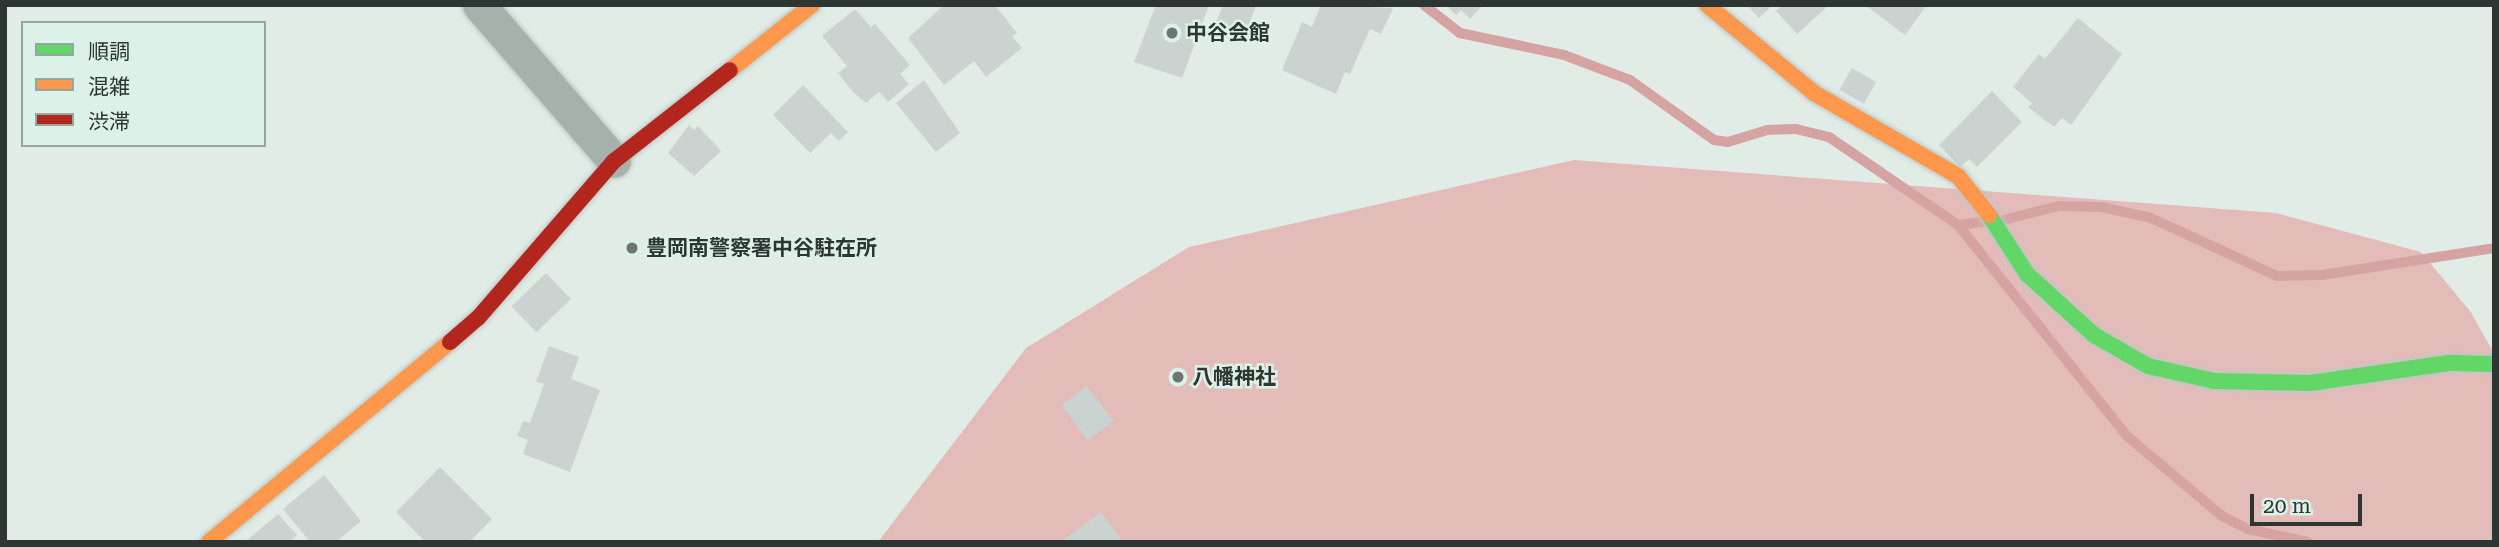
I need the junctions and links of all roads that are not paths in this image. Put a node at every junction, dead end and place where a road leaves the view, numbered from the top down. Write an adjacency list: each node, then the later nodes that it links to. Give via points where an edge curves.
1 (479, 5): 4 (street)
2 (812, 5): 4 (street)
3 (1707, 5): 5 (street, via 1814,93 1958,176 1986,208 1997,233 2027,274 2094,335 2148,366 2214,381 2310,383 2449,363)
4 (614, 161): 6 (street, via 478,318)
5 (2494, 364)
6 (209, 542)

